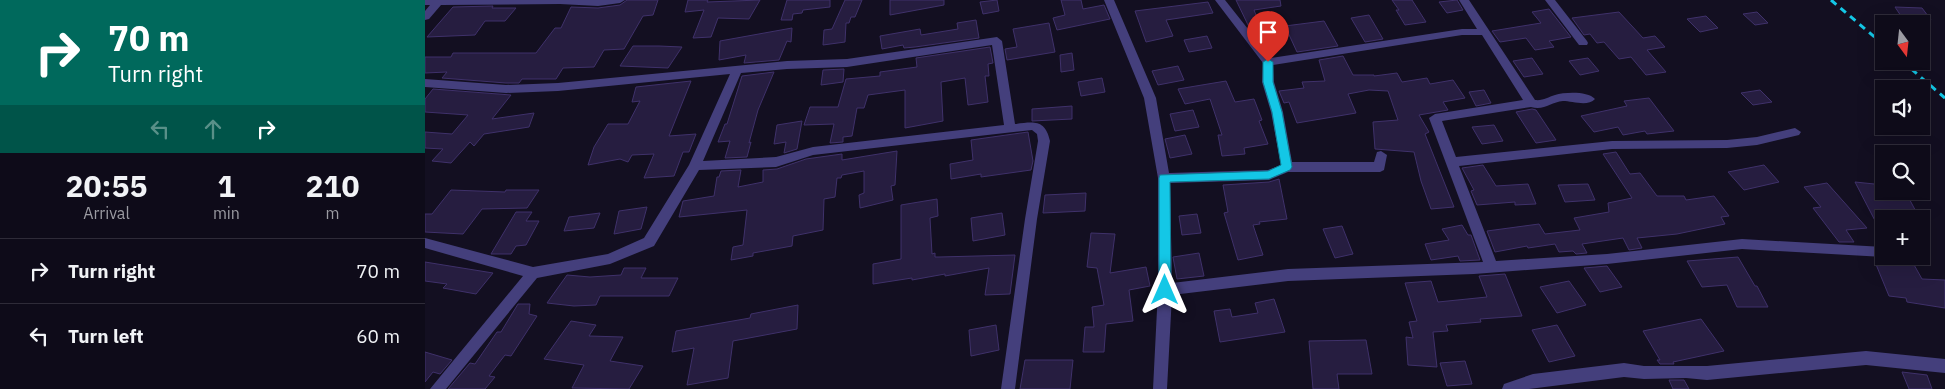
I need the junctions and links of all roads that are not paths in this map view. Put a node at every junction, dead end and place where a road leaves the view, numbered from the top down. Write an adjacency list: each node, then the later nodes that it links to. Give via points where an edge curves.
1 (620, 0): 6 (street, via 598,3)
2 (1109, 0): 22 (street, via 1150,98)
3 (1219, 0): 11 (street)
4 (1464, 0): 9 (street)
5 (1551, 0): 10 (street)
6 (440, 1): 7 (street); 8 (street)
7 (425, 2)
8 (425, 17)
9 (1485, 32): 11 (street, via 1462,32); 15 (street)
10 (1583, 43)
11 (1268, 62): 21 (street, via 1268,82)
12 (737, 70): 13 (street, via 530,89); 16 (street, via 847,63 997,41); 20 (street)
13 (425, 83)
14 (1589, 100): 15 (street, via 1565,97 1542,105)
15 (1531, 103): 19 (street, via 1435,118)
16 (1010, 129): 20 (street, via 813,151 776,162); 30 (street, via 1034,126 1042,132 1044,140)
17 (1795, 132): 19 (street, via 1727,144 1612,144)
18 (1381, 156): 21 (street, via 1380,167)
19 (1452, 162): 25 (street)
20 (695, 166): 26 (street, via 649,242 611,259)
21 (1287, 167): 22 (street, via 1269,175)
22 (1164, 178): 27 (street)
23 (425, 243): 26 (street)
24 (1875, 251): 25 (street, via 1741,244 1607,259)
25 (1491, 266): 27 (street, via 1288,275)
26 (533, 272): 29 (street)
27 (1165, 290): 31 (street)
28 (1945, 366): 32 (street, via 1866,358 1707,373 1692,370 1637,374 1624,370 1533,381)
29 (437, 389)
30 (1008, 389)
31 (1159, 389)
32 (1509, 389)

